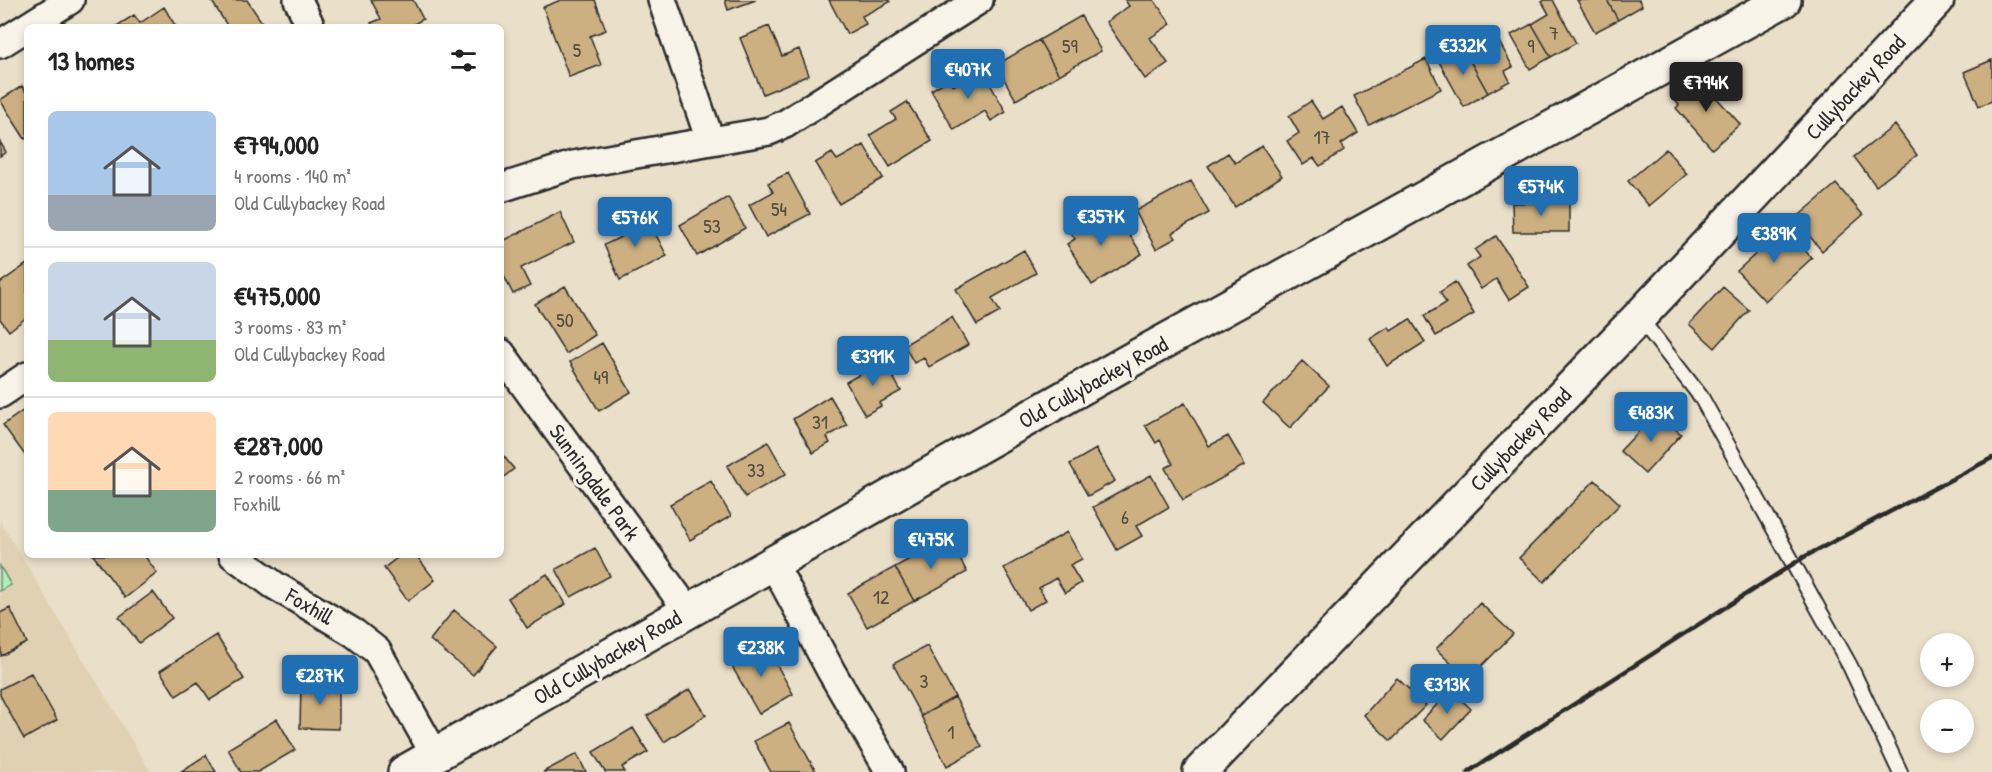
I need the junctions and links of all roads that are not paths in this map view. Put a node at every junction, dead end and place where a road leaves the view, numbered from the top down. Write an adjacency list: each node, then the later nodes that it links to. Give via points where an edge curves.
1 (70, 0): 7 (street)
2 (298, 0): 8 (street)
3 (662, 0): 11 (street)
4 (979, 0): 11 (street, via 785,124 760,134)
5 (1784, 0): 18 (street, Old Cullybackey Road)
6 (1937, 0): 13 (street, Cullybackey Road)
7 (32, 24)
8 (310, 24)
9 (24, 29): 10 (street)
10 (0, 44)
11 (710, 140): 12 (street, via 573,165)
12 (504, 187)
13 (1639, 317): 23 (street, Cullybackey Road); 24 (lane, via 1707,408 1850,666)
14 (504, 357): 19 (street, Sunningdale Park)
15 (24, 378): 16 (street)
16 (0, 394)
17 (236, 558): 20 (street, Foxhill, via 377,651)
18 (773, 562): 19 (street, Old Cullybackey Road); 22 (street)
19 (688, 611): 20 (street, Old Cullybackey Road)
20 (435, 755): 21 (street, Old Cullybackey Road)
21 (405, 772)
22 (890, 772)
23 (1200, 772)
24 (1900, 772)

